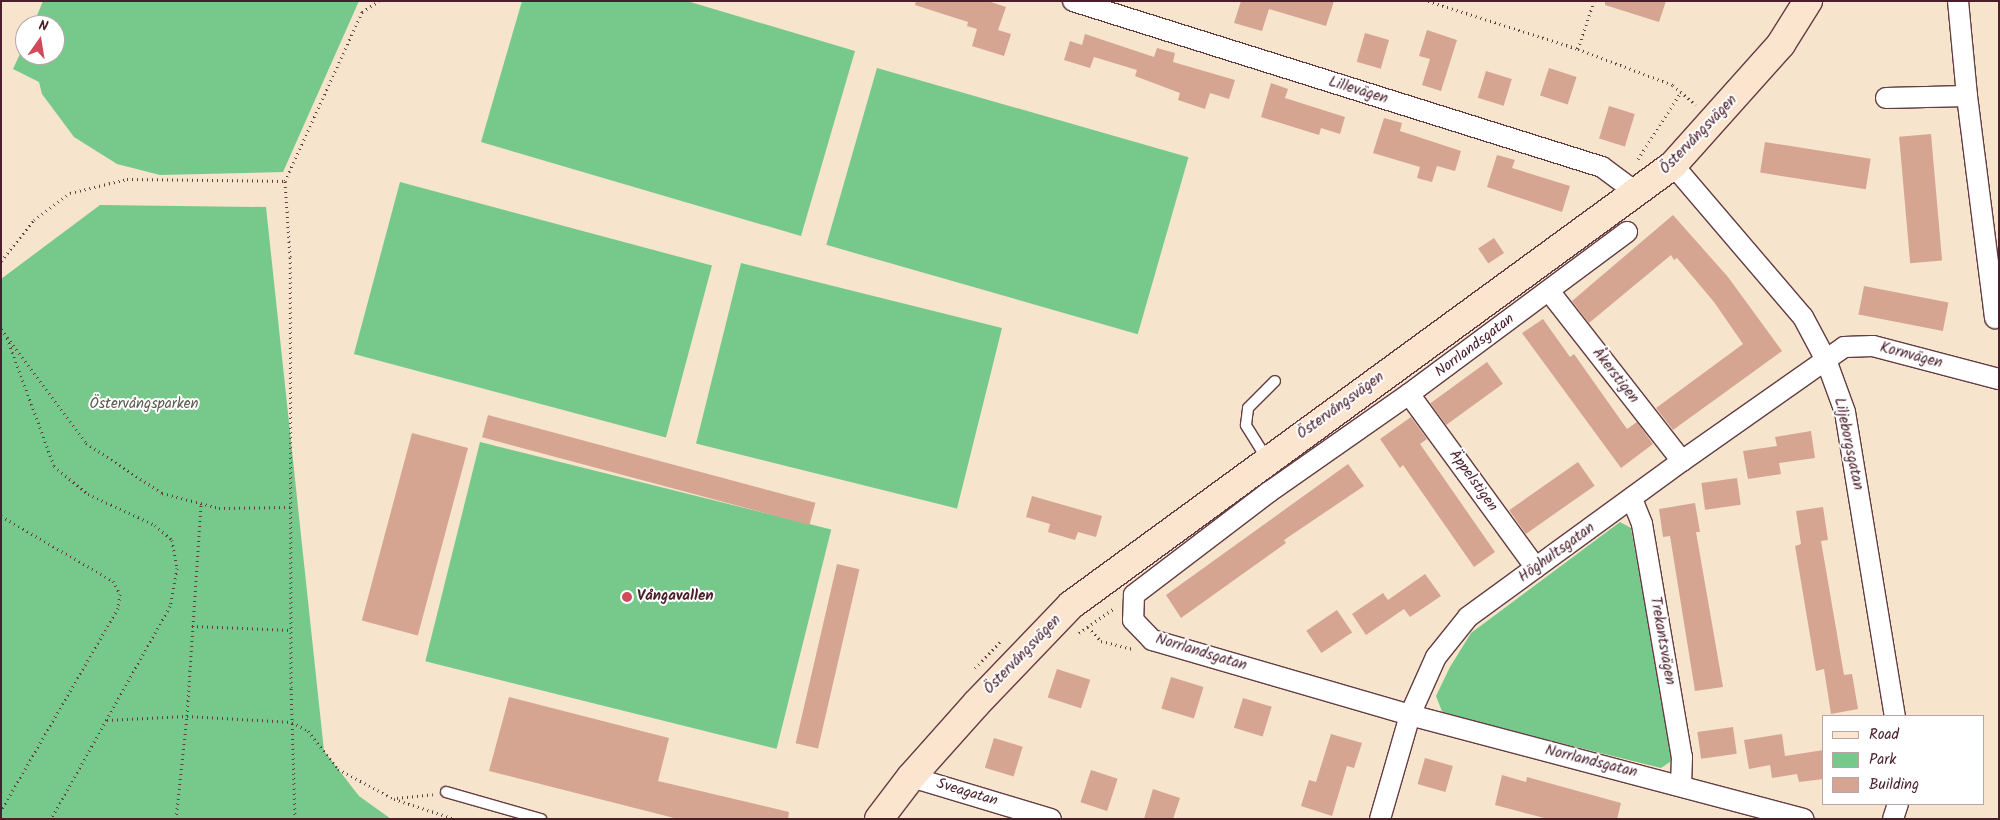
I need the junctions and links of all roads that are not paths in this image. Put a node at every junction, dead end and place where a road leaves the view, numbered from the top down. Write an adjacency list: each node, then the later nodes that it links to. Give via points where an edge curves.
1 (1073, 1): 7 (street, Lillevägen, via 1602,167)
2 (1808, 1): 6 (street, Östervångsvägen, via 1781,44)
3 (1958, 1): 4 (street)
4 (1967, 96): 5 (street); 10 (street)
5 (1886, 98)
6 (1674, 165): 7 (street, Östervångsvägen); 11 (street, Liljeborgsgatan, via 1804,317)
7 (1637, 193): 15 (street, Östervångsvägen)
8 (1628, 232): 9 (street, Norrlandsgatan)
9 (1549, 290): 14 (street, Norrlandsgatan); 16 (street, Åkerstigen)
10 (1995, 318)
11 (1826, 360): 12 (street, Kornvägen, via 1844,347 1873,346); 16 (street, Höghultsgatan); 20 (street, Liljeborgsgatan, via 1845,412)
12 (1999, 379)
13 (1275, 381): 15 (lane, via 1248,408 1246,425)
14 (1409, 394): 18 (street, Äppelstigen); 19 (street, Norrlandsgatan, via 1269,492 1134,595 1133,620 1152,640)
15 (1268, 460): 21 (street, Östervångsvägen, via 1071,605)
16 (1682, 462): 17 (street, Höghultsgatan)
17 (1632, 499): 18 (street, Höghultsgatan); 22 (street, Trekantsvägen, via 1642,524 1682,756)
18 (1536, 568): 19 (street, Höghultsgatan, via 1468,618 1436,657)
19 (1410, 715): 22 (street, Norrlandsgatan); 28 (street, Höghultsgatan)
20 (1895, 715)
21 (911, 777): 26 (street, Östervångsvägen); 27 (street, Sveagatan)
22 (1681, 785): 29 (street, Norrlandsgatan)
23 (446, 792): 25 (lane)
24 (1898, 805): 30 (street)
25 (541, 819)
26 (879, 819)
27 (1051, 819)
28 (1380, 819)
29 (1803, 819)
30 (1893, 819)

